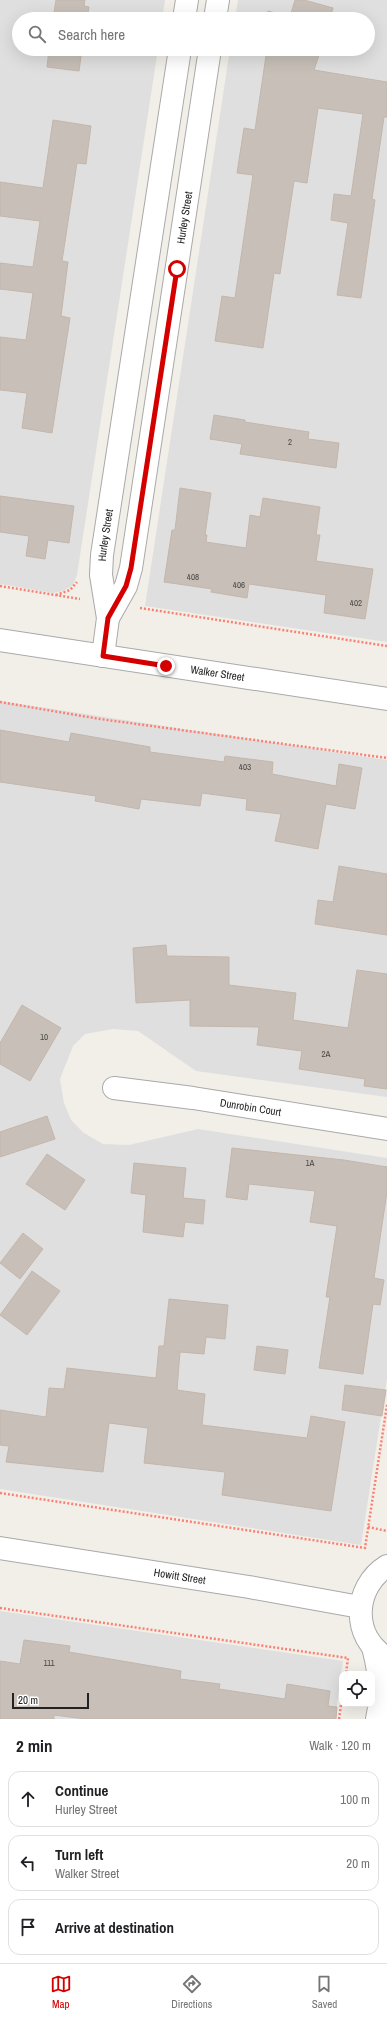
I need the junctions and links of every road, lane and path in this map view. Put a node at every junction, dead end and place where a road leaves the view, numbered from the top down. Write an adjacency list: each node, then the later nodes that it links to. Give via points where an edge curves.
1 (187, 0): 3 (street)
2 (218, 0): 4 (street)
3 (185, 12)
4 (216, 12)
5 (179, 56): 8 (street, Hurley Street, via 102,555 101,575)
6 (209, 56): 8 (street, Hurley Street, via 131,568 126,586)
7 (0, 586): 8 (path)
8 (110, 609): 10 (path); 11 (street, Hurley Street)
9 (0, 640): 11 (street, Walker Street)
10 (387, 646)
11 (103, 656): 12 (street, Walker Street)
12 (387, 699)
13 (0, 702): 14 (path, via 100,719)
14 (387, 758)
15 (114, 1088): 16 (street, Dunrobin Court)
16 (387, 1129)
17 (387, 1404): 19 (path)
18 (0, 1492): 19 (path, via 365,1548)
19 (368, 1527): 20 (path)
20 (387, 1531)
21 (0, 1548): 23 (street, Howitt Street)
22 (387, 1566): 23 (street, via 370,1580)
23 (360, 1606): 25 (street, via 362,1628)
24 (0, 1608): 26 (path, via 348,1658)
25 (380, 1653): 29 (street, via 380,1696)
26 (346, 1671)
27 (341, 1707): 28 (path)
28 (339, 1719)
29 (376, 1719)

